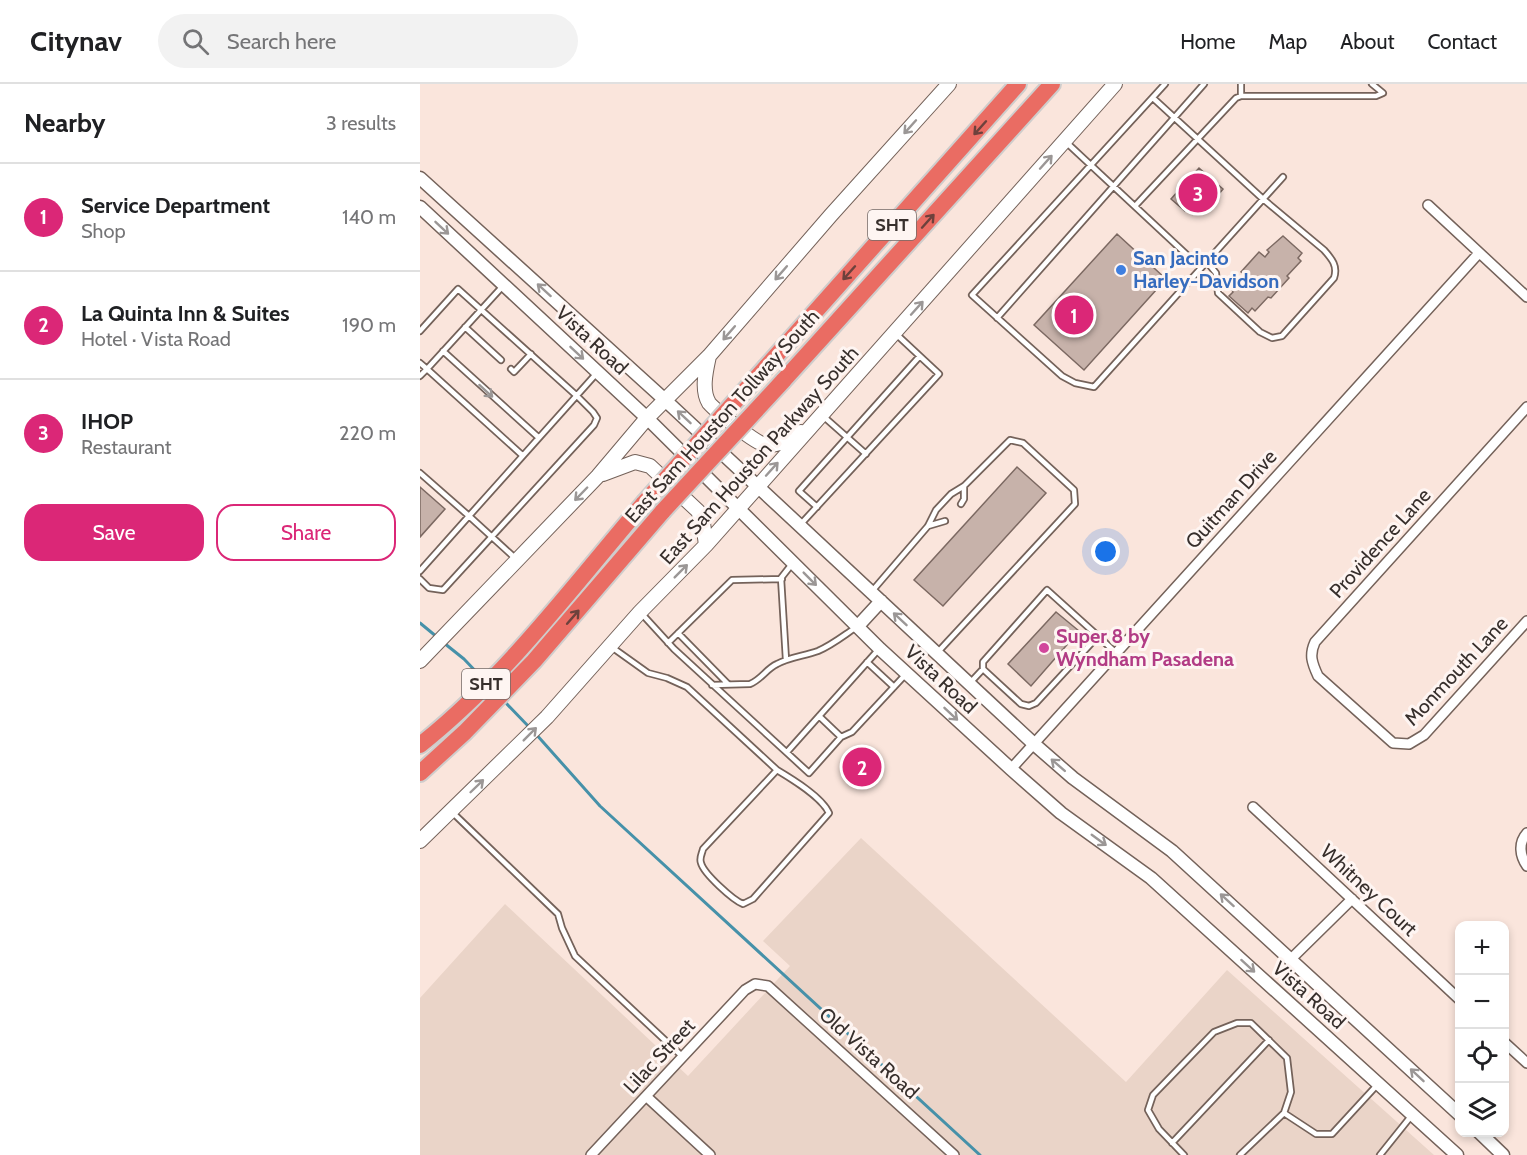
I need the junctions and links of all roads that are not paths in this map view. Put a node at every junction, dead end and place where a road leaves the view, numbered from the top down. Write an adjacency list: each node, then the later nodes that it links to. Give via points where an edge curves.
1 (949, 84): 35 (main road, one-way to 35)
2 (1018, 84): 96 (highway, East Sam Houston Tollway South / SHT, one-way to 96, bridge, via 644,503 522,646 450,722)
3 (1052, 84): 100 (highway, East Sam Houston Tollway South / SHT, one-way to 3, bridge, via 534,661 663,512)
4 (1115, 84): 13 (main road, East Sam Houston Parkway South)
5 (1165, 84): 10 (lane)
6 (1204, 84): 11 (lane)
7 (1241, 84): 9 (lane)
8 (1372, 84): 9 (lane, via 1383,93)
9 (1241, 96): 12 (lane)
10 (1153, 98): 11 (lane); 14 (lane)
11 (1174, 118): 12 (lane); 17 (lane)
12 (1198, 139): 18 (lane); 20 (lane)
13 (1065, 141): 14 (lane); 32 (main road, East Sam Houston Parkway South, one-way to 13)
14 (1091, 165): 17 (lane); 29 (lane, via 972,296)
15 (1283, 177): 18 (lane)
16 (420, 178): 24 (street, Vista Road)
17 (1114, 186): 20 (lane); 29 (lane)
18 (1263, 199): 23 (lane); 23 (lane, via 1324,250 1335,266 1334,278 1282,336 1272,338 1218,293 1216,273)
19 (1428, 205): 22 (street)
20 (1135, 206): 25 (lane)
21 (420, 207): 26 (street, Vista Road, one-way to 26)
22 (1479, 253): 27 (street); 82 (street, Quitman Drive)
23 (1207, 262): 25 (lane)
24 (519, 267): 26 (street); 44 (street, Vista Road, one-way to 24)
25 (1201, 268): 29 (lane, via 1094,387 1062,376)
26 (504, 285): 28 (lane); 41 (street, Vista Road, one-way to 41)
27 (1527, 297)
28 (481, 309): 30 (lane); 31 (lane, via 458,289); 34 (lane)
29 (997, 318)
30 (465, 327): 33 (lane); 37 (lane)
31 (420, 331)
32 (895, 333): 36 (lane); 46 (main road, East Sam Houston Parkway South)
33 (443, 351): 39 (lane); 50 (lane, one-way to 50)
34 (531, 354): 40 (lane, via 513,372); 43 (lane)
35 (709, 356): 44 (main road); 48 (main road, via 705,388 709,402 754,441 766,445 787,440)
36 (919, 357): 49 (lane); 51 (lane, via 939,374)
37 (501, 360)
38 (420, 363): 39 (lane)
39 (427, 369): 42 (lane); 52 (lane)
40 (511, 369)
41 (598, 372): 43 (lane); 47 (street, Vista Road)
42 (420, 376)
43 (577, 396): 50 (lane); 64 (lane, via 597,418 594,425)
44 (665, 400): 47 (main road); 55 (street, Vista Road, one-way to 44)
45 (1527, 407): 92 (street, Providence Lane, via 1315,642 1311,652 1318,676)
46 (821, 414): 48 (main road, East Sam Houston Parkway South); 49 (lane)
47 (647, 418): 54 (main road); 59 (street, Vista Road)
48 (811, 426): 55 (main road, East Sam Houston Parkway South, one-way to 48)
49 (847, 437): 51 (lane); 58 (lane, via 799,491)
50 (538, 438): 52 (lane)
51 (866, 454): 58 (lane)
52 (522, 455): 60 (lane)
53 (420, 473): 60 (lane)
54 (598, 476): 65 (main road, via 635,462 650,466 698,511); 66 (main road, one-way to 66)
55 (757, 486): 59 (main road, East Sam Houston Parkway South); 62 (street, Vista Road)
56 (964, 486): 57 (lane); 63 (lane, via 936,510); 81 (lane, via 1010,440 1017,441 1074,490 1075,504)
57 (961, 504)
58 (817, 507): 62 (lane)
59 (738, 509): 65 (main road, East Sam Houston Parkway South); 67 (street, Vista Road)
60 (469, 516): 64 (lane); 68 (lane)
61 (945, 521): 63 (lane)
62 (799, 526): 71 (street, Vista Road)
63 (928, 526): 71 (lane)
64 (492, 537): 66 (lane); 69 (lane, via 443,590 429,588)
65 (706, 545): 73 (main road, East Sam Houston Parkway South, one-way to 65)
66 (518, 560): 83 (main road)
67 (794, 562): 70 (lane); 75 (street, Vista Road, one-way to 75)
68 (420, 571)
69 (420, 579)
70 (782, 579): 76 (lane, via 732,580); 84 (lane)
71 (871, 592): 72 (street, Vista Road)
72 (881, 601): 75 (street); 81 (street, Vista Road, one-way to 72)
73 (640, 612): 78 (lane); 79 (main road, East Sam Houston Parkway South)
74 (1527, 621): 92 (street, Monmouth Lane, via 1424,735 1409,744 1393,743)
75 (858, 627): 80 (street, Vista Road); 84 (lane, via 816,652)
76 (678, 633): 78 (lane); 88 (lane)
77 (1098, 636): 82 (lane); 86 (lane, via 1029,706 1020,704); 86 (lane, via 1047,590 983,662)
78 (668, 643): 90 (lane)
79 (610, 646): 99 (lane, via 648,673 687,687); 102 (main road, East Sam Houston Parkway South, one-way to 79, via 547,717)
80 (880, 649): 85 (lane); 87 (street, Vista Road)
81 (937, 653): 89 (street, Vista Road)
82 (1116, 653): 95 (street, Quitman Drive)
83 (421, 660)
84 (786, 660): 88 (lane, via 773,665 756,682)
85 (867, 662): 91 (lane); 93 (lane)
86 (983, 669): 89 (lane)
87 (907, 674): 91 (lane); 98 (street, Vista Road, one-way to 98)
88 (728, 684): 90 (lane)
89 (969, 684): 95 (street, Vista Road)
90 (712, 685): 97 (lane)
91 (894, 687): 94 (lane, via 852,732)
92 (1352, 706)
93 (819, 716): 94 (lane); 97 (lane)
94 (841, 737): 97 (lane, via 809,772)
95 (1034, 744): 98 (street, Quitman Drive); 107 (street, Vista Road, one-way to 95, via 1173,851 1072,778)
96 (420, 745)
97 (787, 752)
98 (1011, 769): 114 (street, Vista Road, one-way to 114, via 1061,813 1151,878)
99 (777, 770): 99 (lane, via 703,849 700,857 705,870 743,904 753,899 829,813 822,803)
100 (420, 773)
101 (1253, 807): 106 (street, Whitney Court)
102 (451, 811): 104 (main road, East Sam Houston Parkway South); 112 (lane, via 558,914 575,956)
103 (1527, 833): 105 (street, via 1522,839 1521,853)
104 (420, 841)
105 (1527, 866)
106 (1352, 899): 107 (street); 109 (street, Whitney Court)
107 (1291, 959): 116 (street, Vista Road, one-way to 107)
108 (756, 984): 112 (street, Lilac Street, via 745,990); 123 (street, Old Vista Road, via 768,986)
109 (1455, 995)
110 (1269, 1040): 117 (lane, via 1287,1058 1291,1092); 120 (lane); 120 (lane, via 1251,1023 1237,1023 1214,1032 1153,1095 1148,1110)
111 (1509, 1047): 113 (street)
112 (683, 1057): 115 (street, Lilac Street)
113 (1527, 1063)
114 (1378, 1084): 117 (lane, via 1332,1134 1317,1134); 118 (street, Vista Road)
115 (646, 1097): 121 (street, Lilac Street); 122 (street)
116 (1455, 1110)
117 (1284, 1113): 125 (lane)
118 (1412, 1115): 126 (lane); 127 (street, Vista Road)
119 (1484, 1137): 128 (street)
120 (1172, 1143): 124 (lane)
121 (591, 1155)
122 (710, 1155)
123 (954, 1155)
124 (1184, 1155)
125 (1240, 1155)
126 (1380, 1155)
127 (1457, 1155)
128 (1503, 1155)

